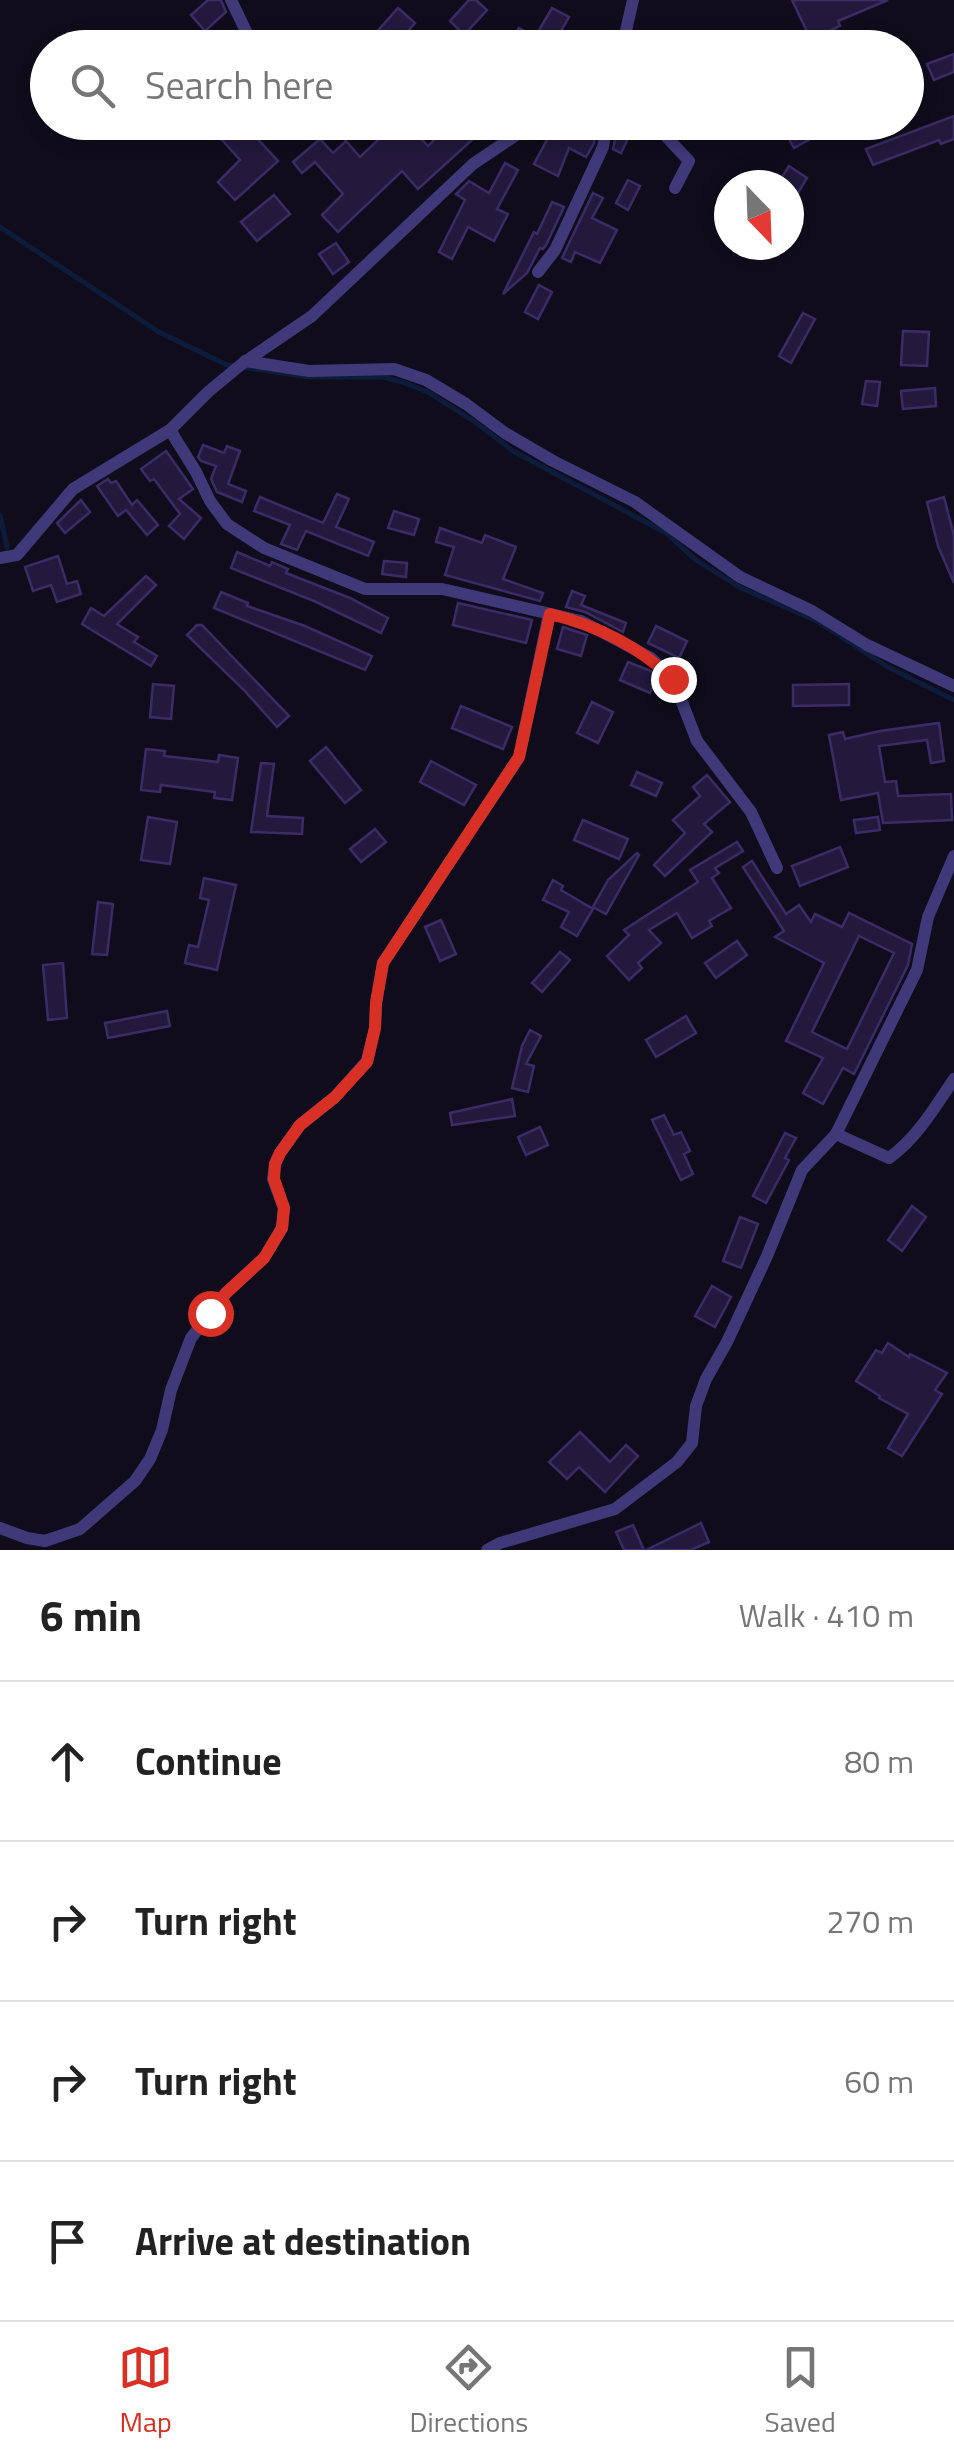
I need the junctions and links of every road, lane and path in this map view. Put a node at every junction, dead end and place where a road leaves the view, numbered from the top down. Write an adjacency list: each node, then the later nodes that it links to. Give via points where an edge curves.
1 (231, 0): 3 (street)
2 (633, 0): 4 (street)
3 (245, 30)
4 (626, 30)
5 (509, 140): 10 (street, via 473,164 312,316)
6 (605, 140): 9 (street, via 556,250)
7 (670, 140): 8 (street, via 689,160)
8 (675, 188)
9 (538, 272)
10 (244, 362): 11 (street); 14 (street, via 309,371 394,368 426,380 553,462 635,502 740,578)
11 (170, 430): 12 (street, via 72,489 17,555); 13 (street, via 228,524 264,548 365,589 442,589)
12 (0, 558)
13 (550, 614): 16 (street, via 626,643 673,679 698,741 751,812); 19 (street, via 519,757 383,963 367,1062 280,1153 274,1179 284,1208 282,1228 264,1258 191,1338 150,1459 80,1529 44,1541)
14 (954, 686)
15 (954, 856): 18 (street, via 928,917 917,970)
16 (777, 868)
17 (954, 1079): 18 (street, via 889,1158)
18 (836, 1134): 20 (street, via 802,1170 706,1379 692,1442 677,1462 615,1509)
19 (0, 1528)
20 (487, 1550)

